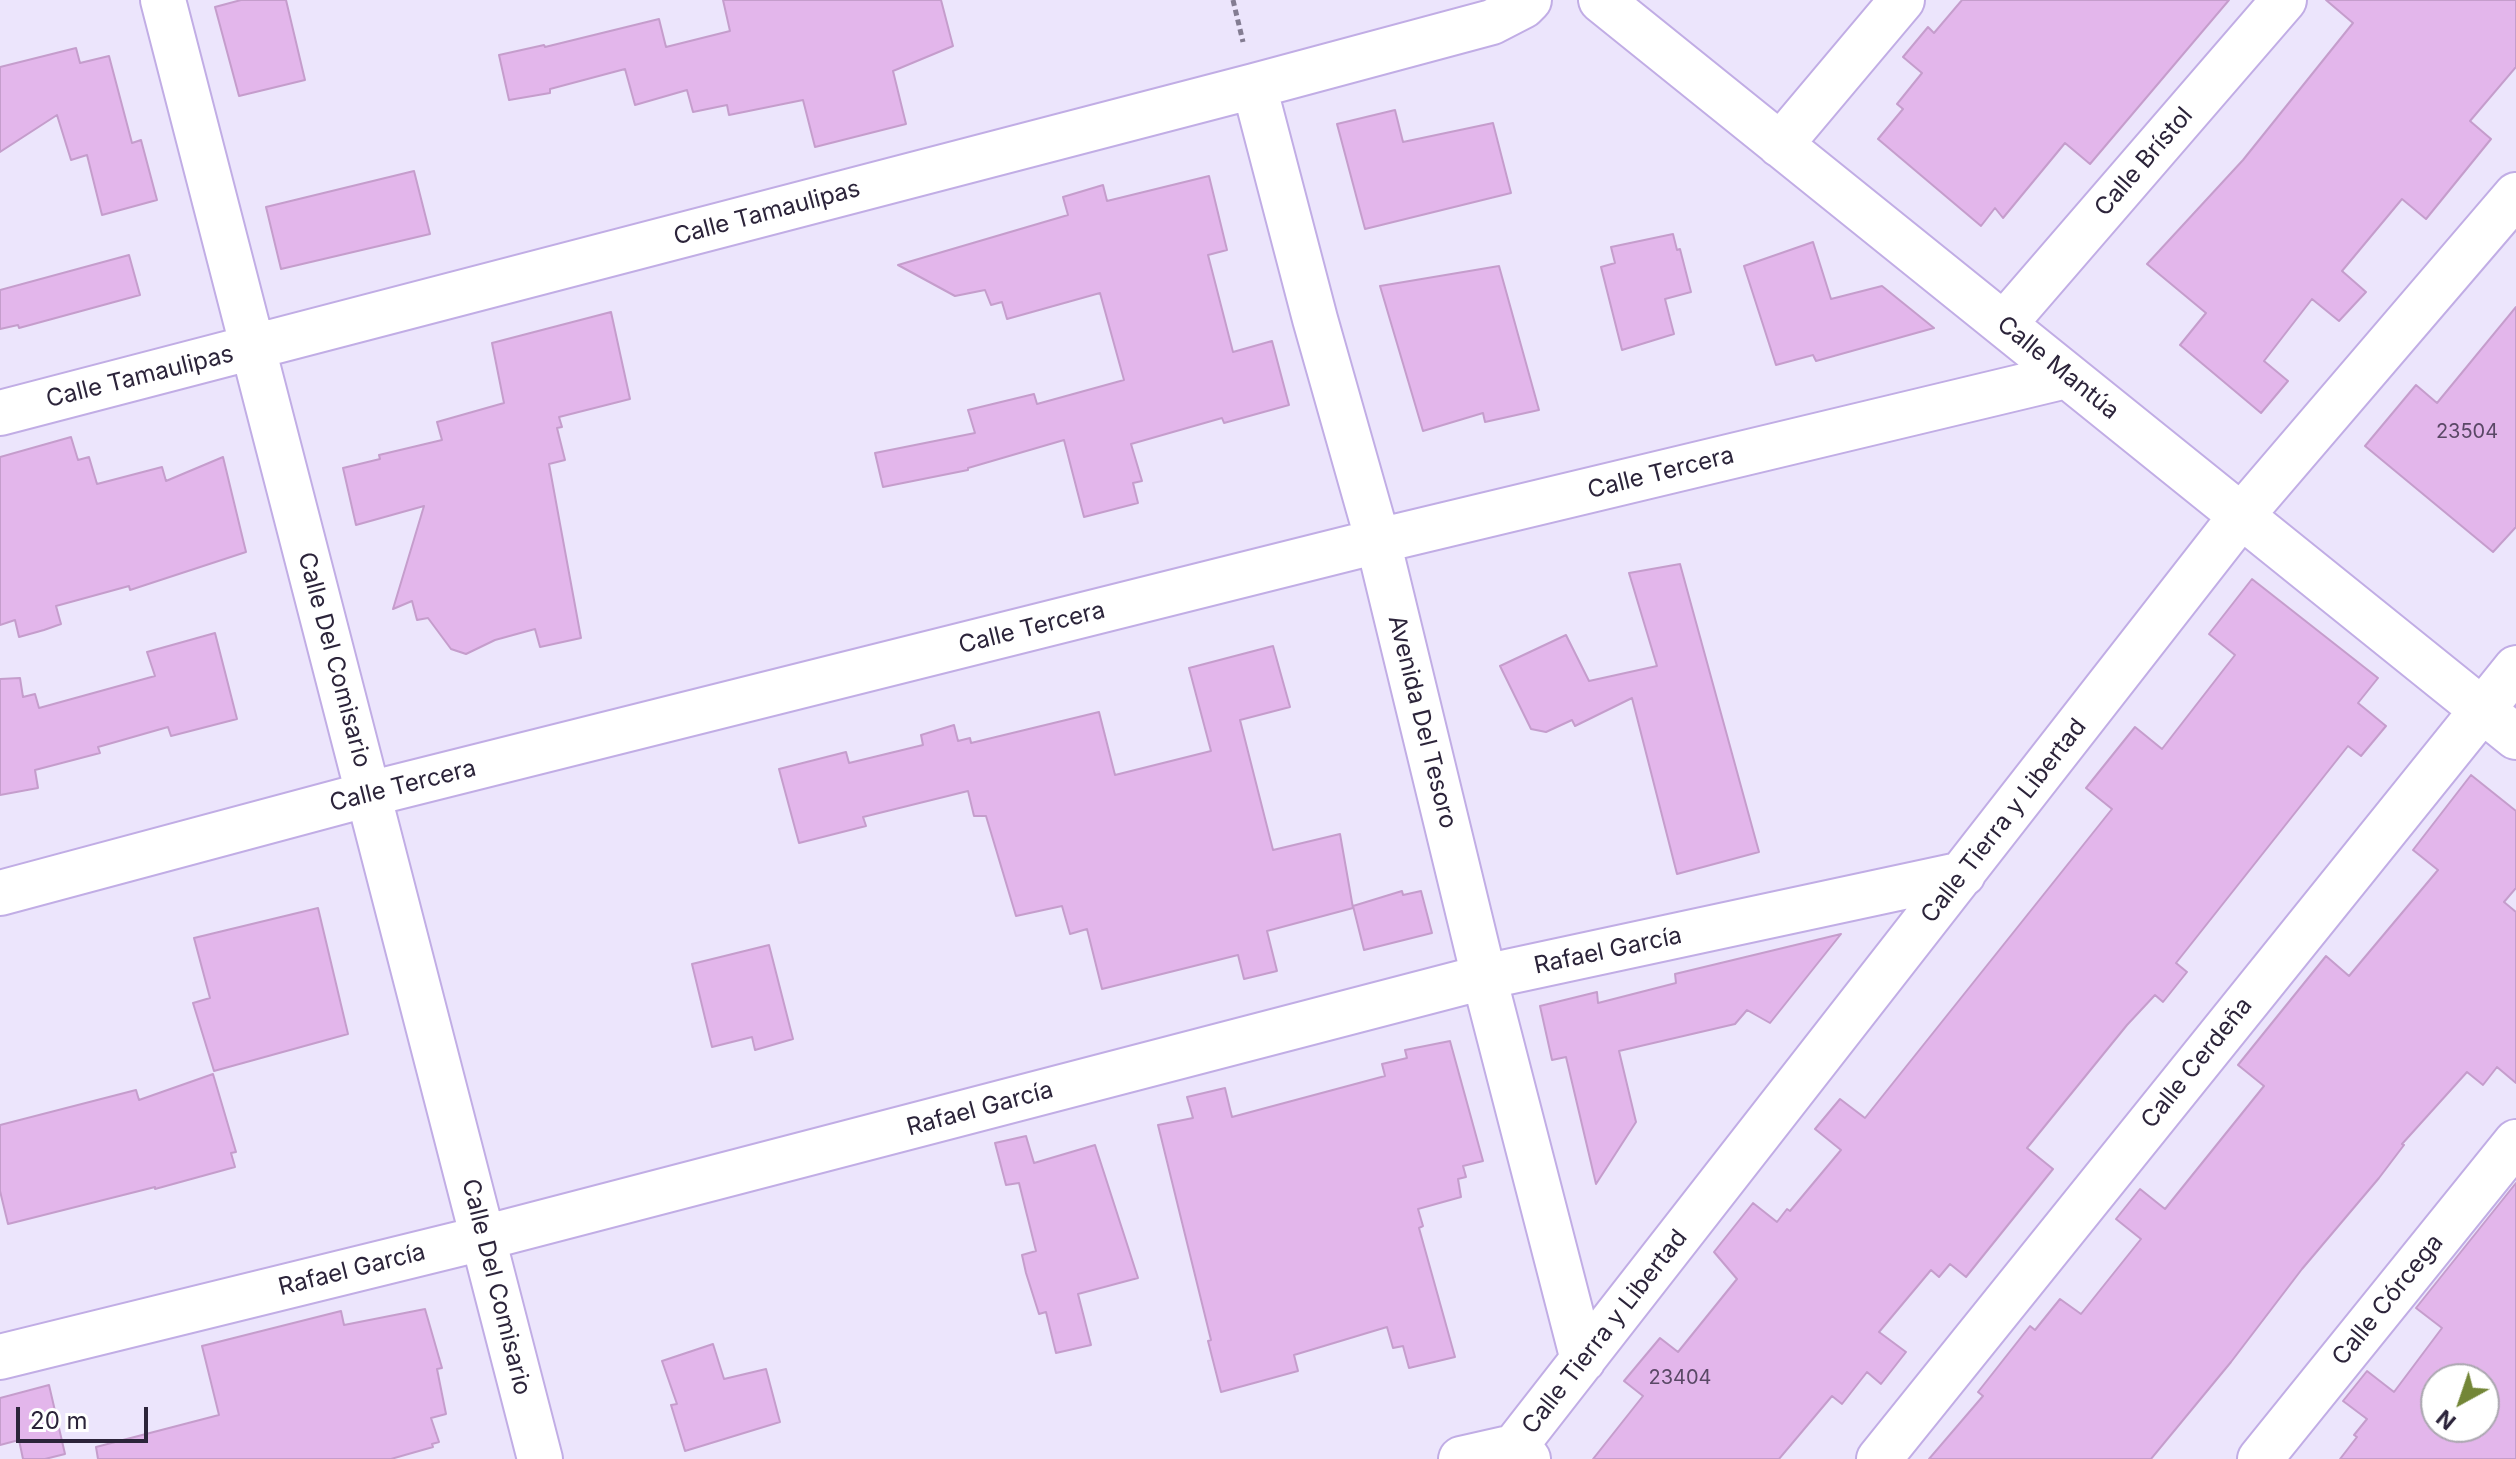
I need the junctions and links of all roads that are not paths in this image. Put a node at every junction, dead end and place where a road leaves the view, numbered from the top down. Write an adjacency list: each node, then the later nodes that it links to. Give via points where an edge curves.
1 (163, 0): 10 (street, Calle Del Comisario)
2 (1529, 0): 6 (street, Calle Tamaulipas, via 1492,22)
3 (1601, 0): 7 (street, Calle Mantúa)
4 (1902, 0): 7 (street)
5 (2284, 0): 9 (street, Calle Brístol)
6 (1254, 86): 10 (street, Calle Tamaulipas); 14 (street, Avenida Del Tesoro)
7 (1780, 145): 9 (street, Calle Mantúa)
8 (2516, 195): 13 (street, Calle Tierra y Libertad)
9 (2004, 324): 11 (street, Calle Mantúa)
10 (254, 347): 12 (street, Calle Tamaulipas); 18 (street, Calle Del Comisario)
11 (2066, 376): 13 (street, Calle Mantúa); 14 (street, Calle Tercera)
12 (0, 413)
13 (2241, 516): 16 (street, Calle Mantúa); 19 (street, Calle Tierra y Libertad)
14 (1378, 541): 18 (street, Calle Tercera); 21 (street, Avenida Del Tesoro)
15 (2516, 668): 16 (street, Calle Cerdeña)
16 (2482, 708): 17 (street, Calle Mantúa); 29 (street, Calle Cerdeña)
17 (2516, 737)
18 (369, 794): 20 (street, Calle Tercera); 23 (street, Calle Del Comisario)
19 (1963, 874): 21 (street, Rafael García); 25 (street, Calle Tierra y Libertad)
20 (0, 893)
21 (1484, 977): 23 (street, Rafael García); 25 (street, Avenida Del Tesoro)
22 (2516, 1142): 30 (street, Calle Córcega)
23 (483, 1238): 24 (street, Rafael García); 27 (street, Calle Del Comisario)
24 (0, 1357)
25 (1583, 1360): 26 (street, Calle Tierra y Libertad)
26 (1516, 1455): 28 (street)
27 (540, 1459)
28 (1461, 1459)
29 (1879, 1459)
30 (2260, 1459)

